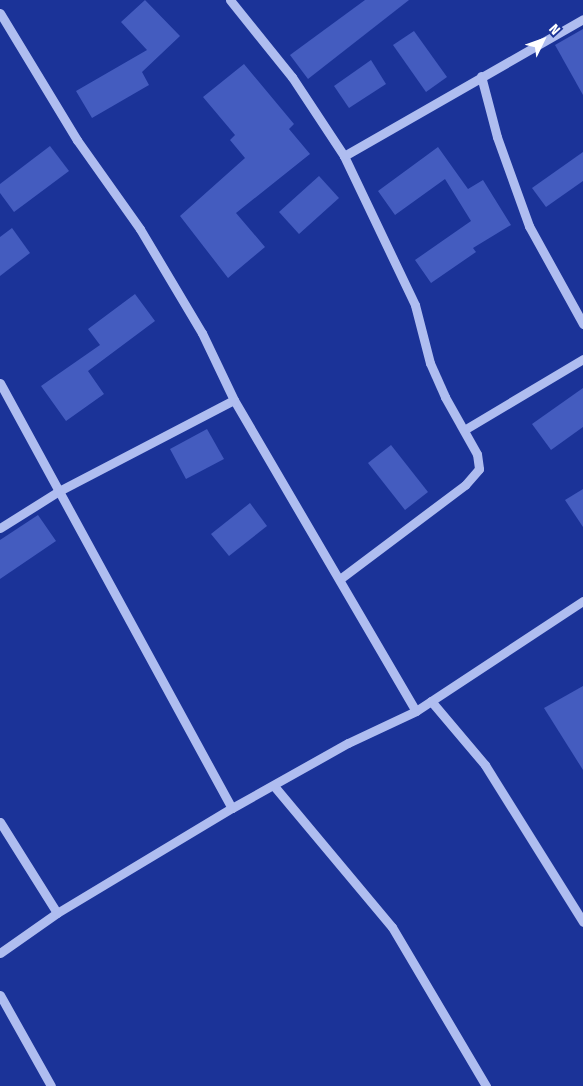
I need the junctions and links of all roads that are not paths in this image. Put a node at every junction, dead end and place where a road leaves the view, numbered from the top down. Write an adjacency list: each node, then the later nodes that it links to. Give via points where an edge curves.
1 (230, 0): 5 (street, via 292,77)
2 (0, 13): 9 (street, via 77,140 140,229 202,333)
3 (583, 20): 4 (street)
4 (481, 76): 5 (street); 6 (street, via 497,137 529,226)
5 (344, 156): 10 (street, via 400,271 415,306 430,363)
6 (583, 324)
7 (583, 359): 10 (street)
8 (0, 383): 11 (street)
9 (234, 400): 11 (street); 13 (street)
10 (464, 430): 13 (street, via 477,454 479,469 465,485)
11 (59, 490): 12 (street); 18 (street)
12 (0, 528)
13 (341, 578): 16 (street)
14 (583, 601): 15 (street)
15 (431, 701): 16 (street); 21 (street, via 485,765)
16 (416, 710): 17 (street, via 348,743)
17 (274, 786): 18 (street); 25 (street, via 392,927)
18 (232, 808): 20 (street)
19 (0, 822): 20 (street)
20 (57, 913): 22 (street)
21 (583, 922)
22 (0, 953)
23 (0, 995): 24 (street)
24 (51, 1086)
25 (486, 1086)

